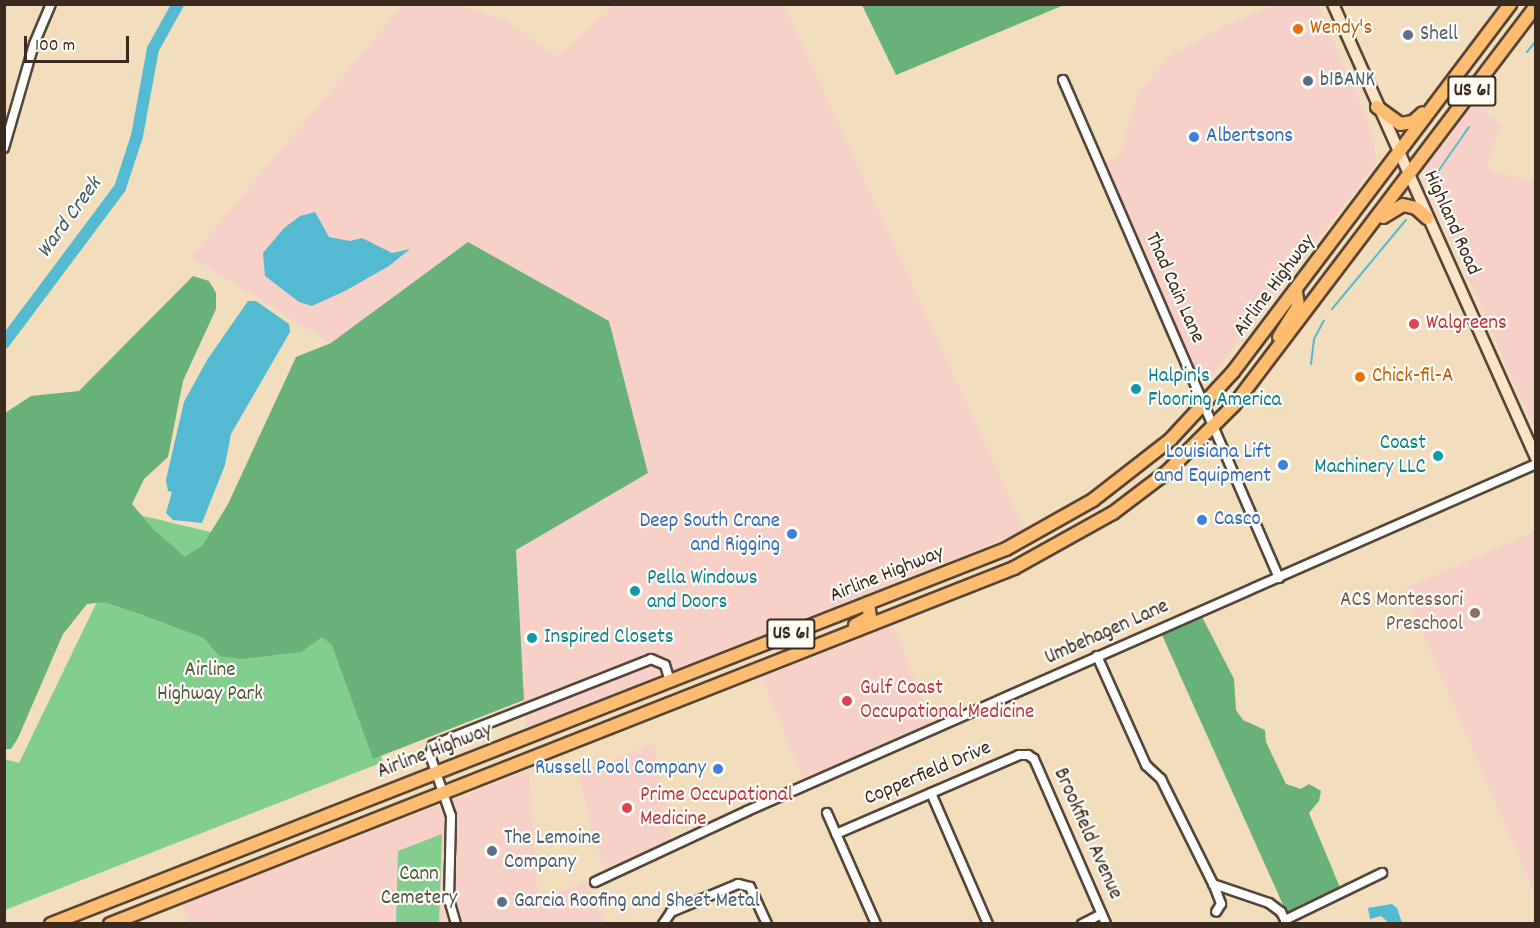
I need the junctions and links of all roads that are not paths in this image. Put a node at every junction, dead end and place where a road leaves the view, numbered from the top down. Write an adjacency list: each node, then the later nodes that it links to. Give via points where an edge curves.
1 (51, 4): 8 (street, via 34,44)
2 (1333, 4): 7 (main road, Highland Road)
3 (1510, 4): 6 (highway, Airline Highway / US 61)
4 (1536, 6): 10 (highway, Airline Highway / US 61)
5 (1063, 80): 14 (street, Thad Cain Lane)
6 (1444, 94): 7 (highway, via 1407,124 1396,122); 9 (highway, Airline Highway / US 61)
7 (1377, 108): 9 (main road, Highland Road)
8 (4, 148)
9 (1398, 155): 10 (main road, Highland Road); 13 (highway, Airline Highway / US 61)
10 (1408, 175): 11 (main road, Highland Road); 12 (highway, Airline Highway / US 61)
11 (1427, 218): 12 (highway, via 1411,206 1399,205); 17 (main road, Highland Road)
12 (1364, 234): 15 (highway, Airline Highway / US 61)
13 (1296, 291): 14 (highway, Airline Highway / US 61); 15 (highway, via 1300,300 1295,313)
14 (1205, 404): 16 (street, Thad Cain Lane); 20 (highway, Airline Highway / US 61, via 1136,469 1050,526 1006,549)
15 (1234, 405): 16 (highway, Airline Highway / US 61)
16 (1212, 430): 19 (street, Thad Cain Lane); 22 (highway, Airline Highway / US 61, via 1113,513 1061,545 1014,568)
17 (1536, 458)
18 (1536, 464): 19 (street, Umbehagen Lane)
19 (1279, 578): 21 (street, Umbehagen Lane)
20 (868, 603): 22 (highway, via 871,614 866,620 774,657); 23 (highway, Airline Highway / US 61)
21 (1097, 656): 32 (street, Umbehagen Lane); 33 (street, via 1146,765 1161,779)
22 (730, 680): 26 (highway, Airline Highway / US 61)
23 (670, 681): 25 (highway, Airline Highway / US 61); 25 (street, via 665,665 651,659 464,731 433,745 430,755)
24 (1034, 759): 27 (street, Copperfield Drive, via 1018,755); 36 (street, Brookfield Avenue)
25 (436, 773): 26 (street); 31 (highway, Airline Highway / US 61)
26 (443, 793): 34 (highway, Airline Highway / US 61); 40 (street, via 451,816 449,899)
27 (931, 793): 29 (street, Copperfield Drive); 44 (street)
28 (827, 813): 29 (street)
29 (836, 834): 43 (street)
30 (1382, 873): 37 (street)
31 (169, 877): 34 (highway); 38 (highway, Airline Highway / US 61)
32 (595, 882)
33 (1213, 884): 35 (street, via 1221,904); 37 (street, via 1269,903)
34 (177, 897): 39 (highway, Airline Highway / US 61)
35 (1216, 912)
36 (1102, 914): 45 (street); 46 (street, Brookfield Avenue)
37 (1286, 922)
38 (51, 924)
39 (110, 924)
40 (456, 924)
41 (663, 924): 42 (street, via 671,912 731,885 744,884 753,893)
42 (767, 924)
43 (876, 924)
44 (987, 924)
45 (1082, 924)
46 (1106, 924)

